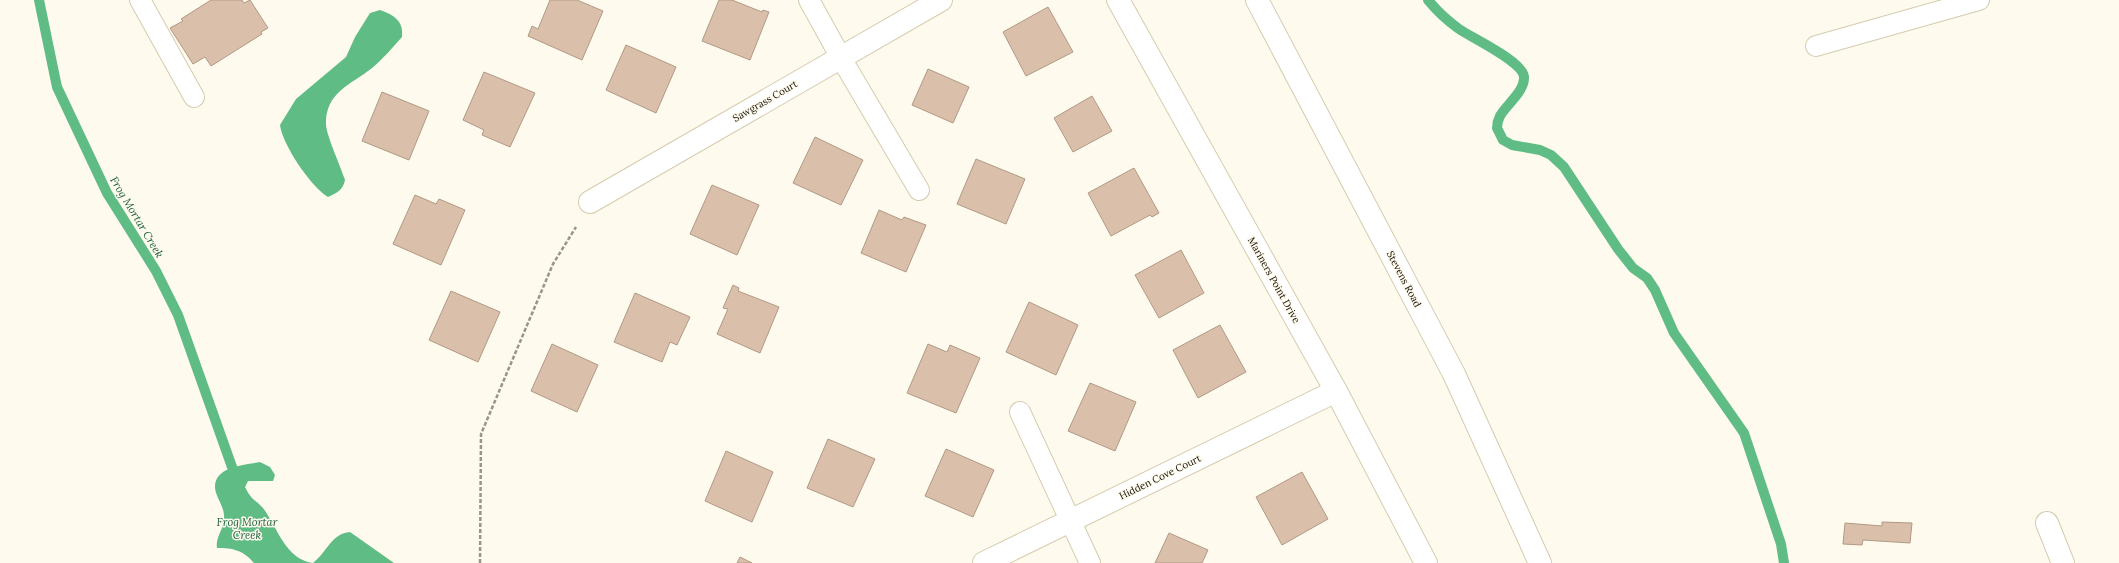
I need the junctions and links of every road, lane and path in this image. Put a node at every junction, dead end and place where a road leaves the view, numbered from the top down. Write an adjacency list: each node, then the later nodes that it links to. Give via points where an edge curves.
1 (140, 0): 9 (lane)
2 (809, 0): 8 (lane)
3 (941, 0): 8 (street, Sawgrass Court)
4 (1118, 0): 12 (street, Mariners Point Drive)
5 (1257, 0): 20 (street, Stevens Road, via 1458,380)
6 (1979, 0): 7 (lane)
7 (1816, 46)
8 (841, 58): 10 (lane); 11 (street, Sawgrass Court)
9 (194, 97)
10 (919, 190)
11 (590, 202): 16 (path, via 553,264 481,434)
12 (1336, 391): 14 (street, Hidden Cove Court); 19 (street, Mariners Point Drive)
13 (1020, 412): 14 (lane)
14 (1070, 520): 17 (street, Hidden Cove Court); 18 (lane)
15 (2047, 523): 21 (street)
16 (480, 563)
17 (984, 563)
18 (1090, 563)
19 (1426, 563)
20 (1540, 563)
21 (2063, 563)

